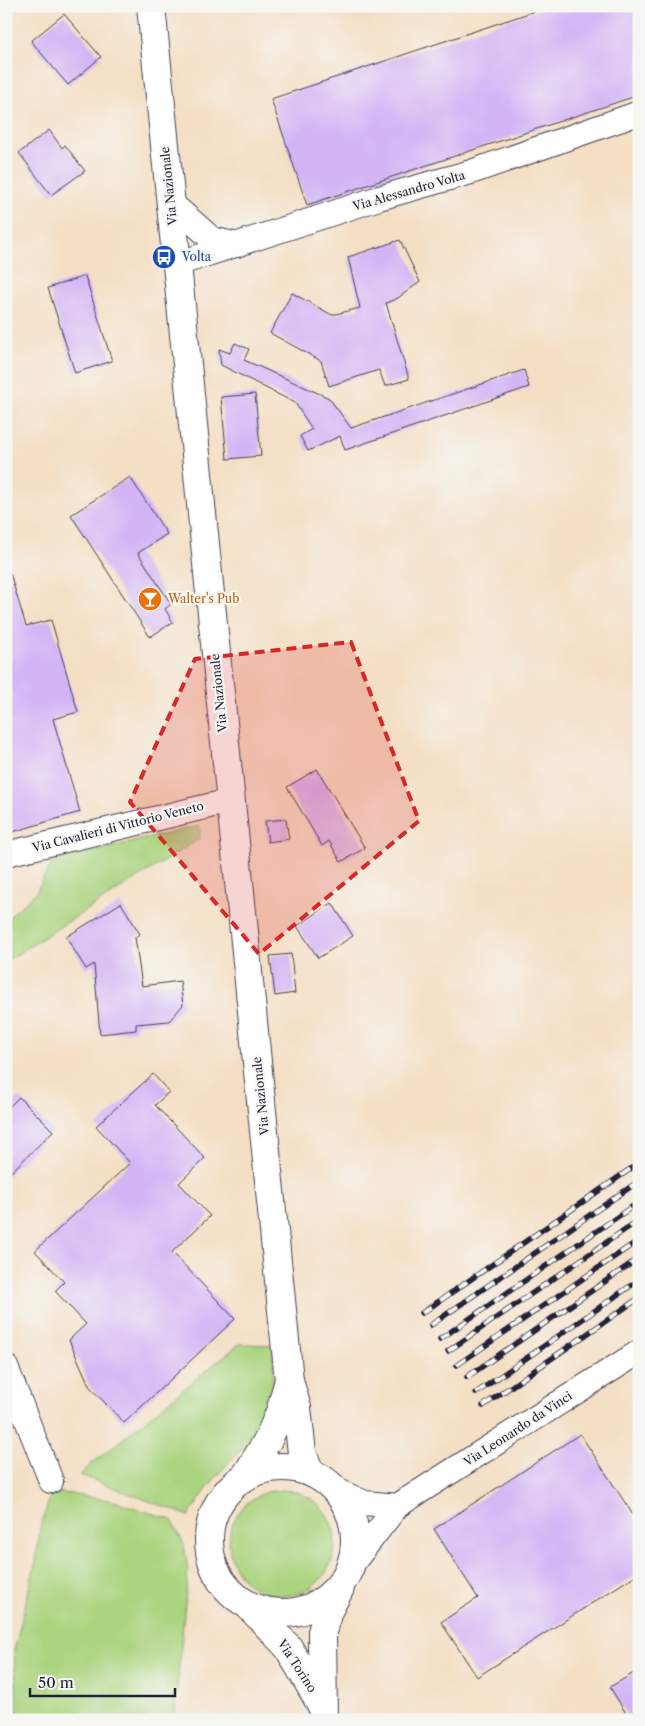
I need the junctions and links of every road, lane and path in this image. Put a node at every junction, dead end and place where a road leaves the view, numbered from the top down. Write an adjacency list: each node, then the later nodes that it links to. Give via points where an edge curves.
1 (151, 6): 3 (main road, Via Nazionale)
2 (639, 113): 4 (street, Via Alessandro Volta, via 471,172 379,198)
3 (170, 202): 4 (street, via 212,239); 5 (main road, Via Nazionale)
4 (237, 245): 5 (street, Via Alessandro Volta)
5 (177, 264): 6 (main road, Via Nazionale)
6 (230, 801): 7 (street, Via Cavalieri di Vittorio Veneto); 10 (main road, Via Nazionale)
7 (6, 854)
8 (639, 1352): 15 (street, Via Leonardo da Vinci)
9 (6, 1367): 13 (street)
10 (289, 1380): 11 (main road, Via Nazionale, via 298,1408 302,1454); 12 (main road, Via Nazionale, via 269,1438)
11 (310, 1472): 12 (main road, via 284,1467 264,1469); 14 (main road)
12 (245, 1476): 17 (main road, via 220,1502 211,1522 209,1548 216,1572 225,1586)
13 (51, 1482)
14 (336, 1490): 15 (street, via 360,1502); 16 (main road, via 351,1513 355,1527 356,1542)
15 (397, 1506): 16 (street, Via Leonardo da Vinci)
16 (347, 1573): 17 (main road, via 322,1603 298,1612 275,1614); 18 (main road, Via Torino, via 328,1611 322,1632)
17 (248, 1605): 18 (main road, Via Torino, via 288,1647)
18 (323, 1713)

